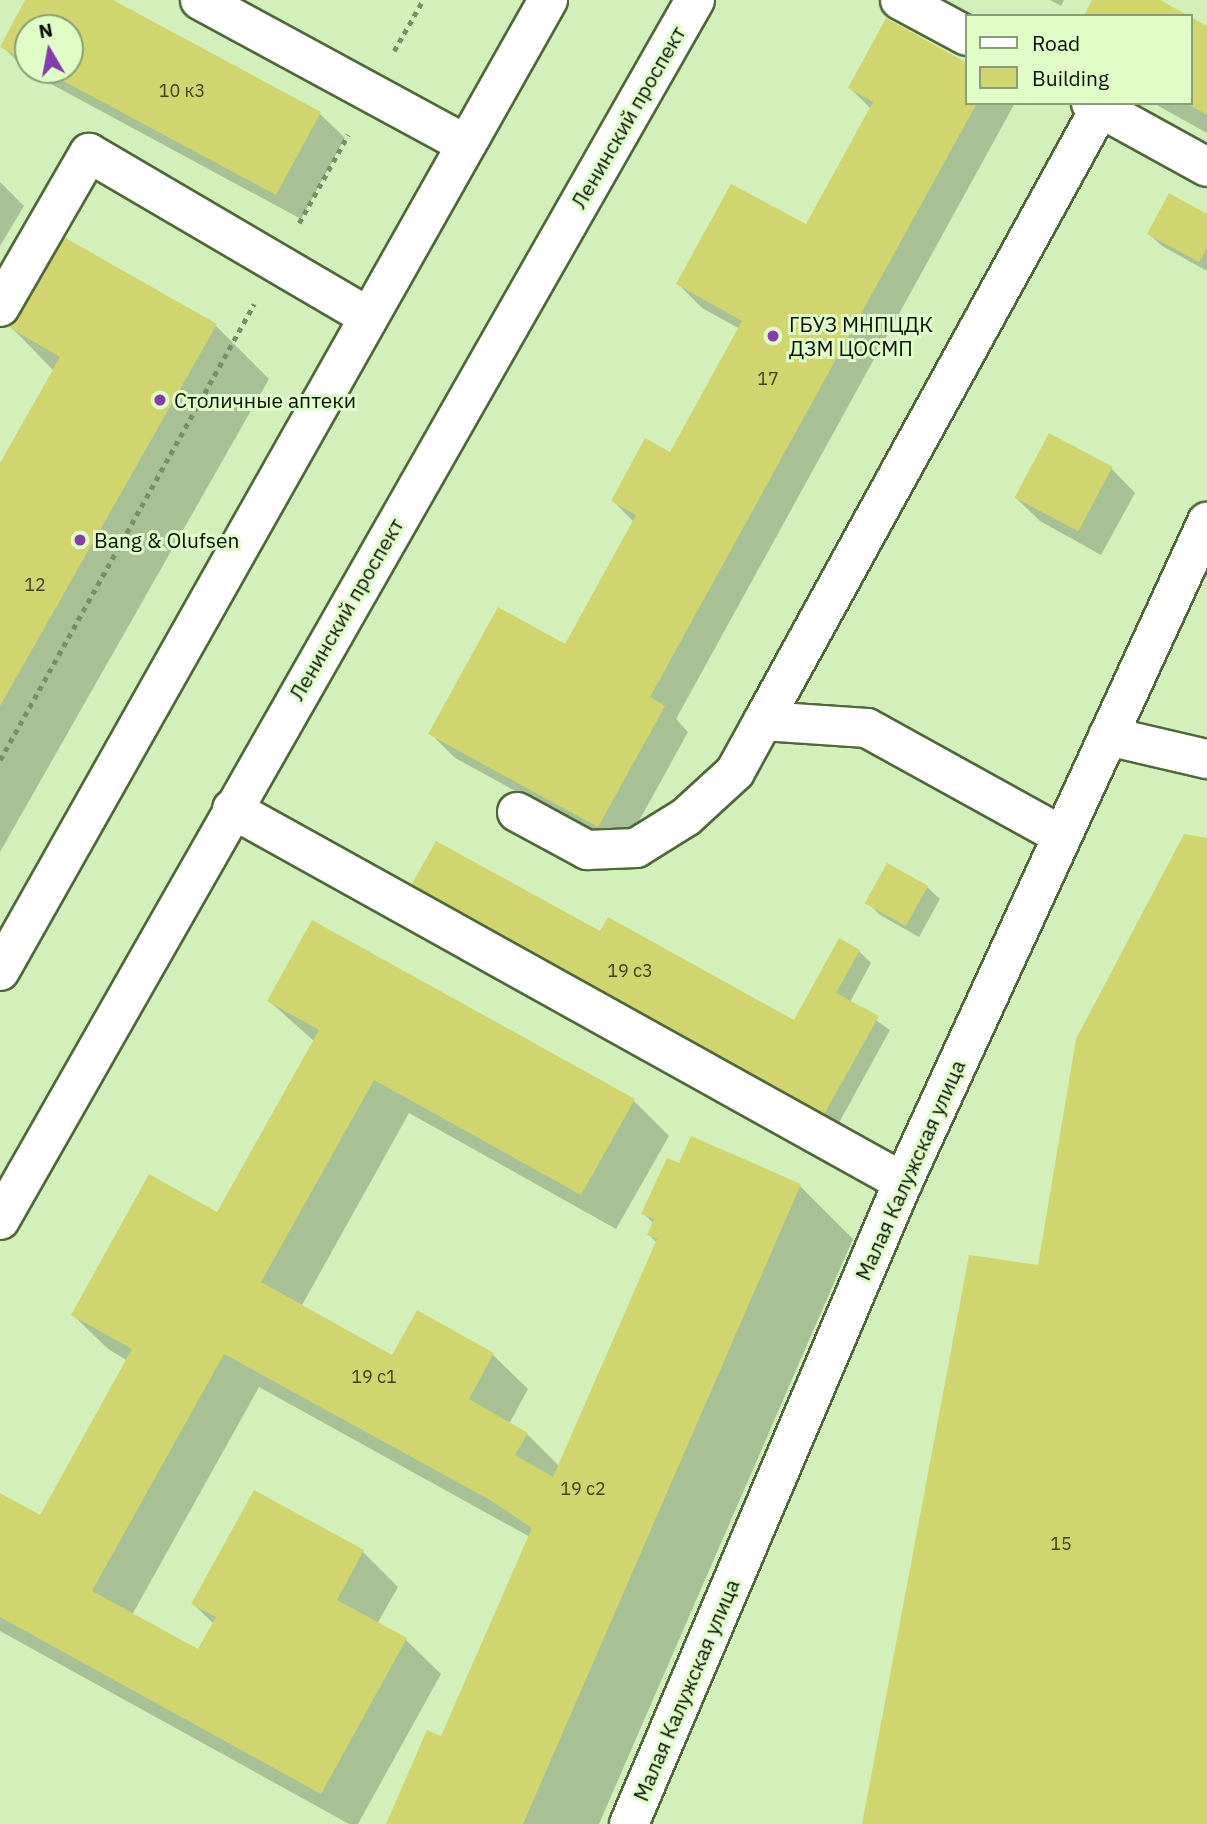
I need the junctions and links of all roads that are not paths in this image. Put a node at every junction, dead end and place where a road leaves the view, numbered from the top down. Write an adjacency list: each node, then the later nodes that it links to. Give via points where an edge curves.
1 (200, 0): 7 (main road)
2 (548, 0): 7 (main road)
3 (695, 0): 15 (main road, Ленинский проспект)
4 (900, 0): 5 (main road)
5 (965, 35)
6 (1096, 106): 8 (main road); 12 (main road)
7 (465, 144): 10 (main road)
8 (1207, 167)
9 (0, 307): 10 (main road, via 89,153)
10 (369, 317): 18 (main road)
11 (1207, 522): 13 (main road, Малая Калужская улица)
12 (763, 721): 16 (main road, via 735,772 686,817 636,848 587,850); 17 (main road, via 867,728)
13 (1108, 736): 14 (main road); 17 (main road, Малая Калужская улица)
14 (1207, 760)
15 (232, 809): 19 (main road); 20 (main road, Ленинский проспект)
16 (517, 812)
17 (1061, 835): 19 (main road, Малая Калужская улица)
18 (0, 971)
19 (903, 1182): 21 (main road, Малая Калужская улица)
20 (0, 1220)
21 (629, 1824)

